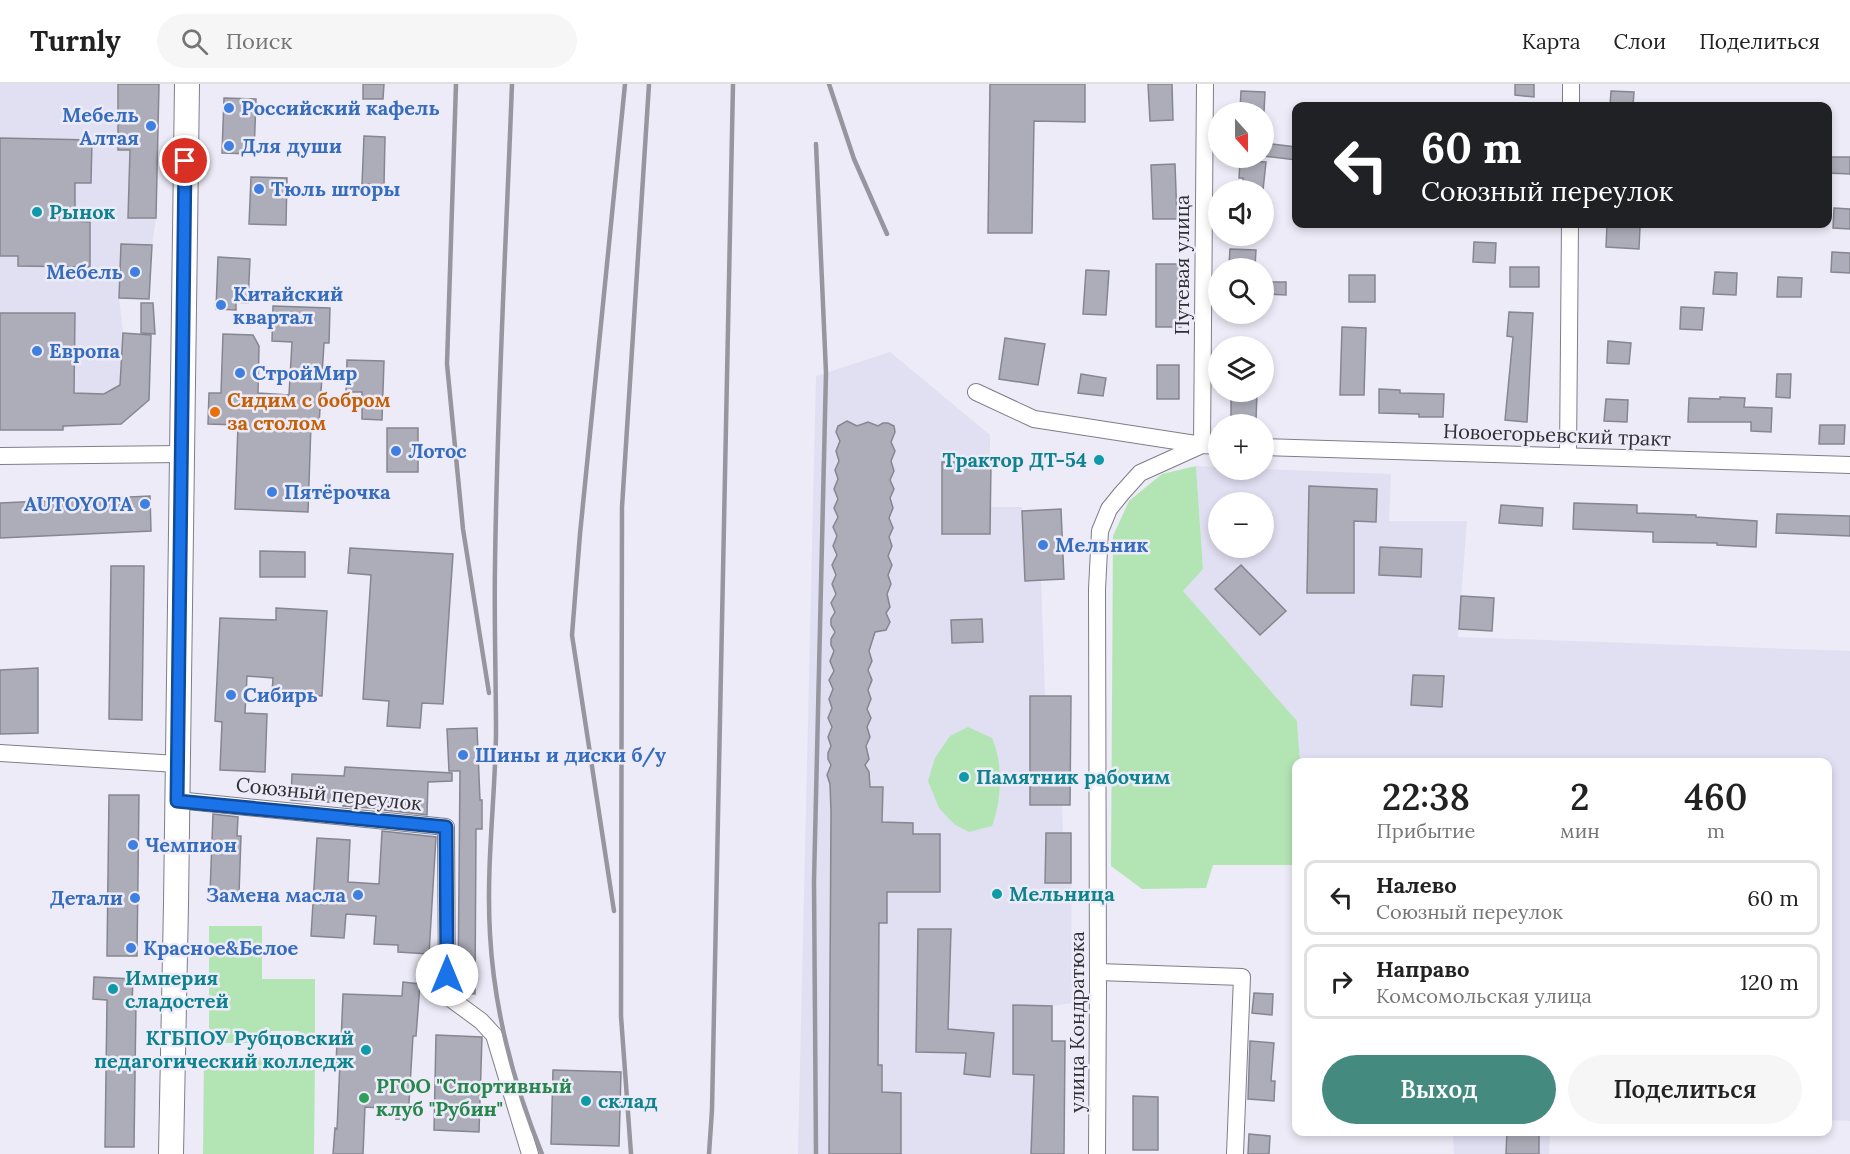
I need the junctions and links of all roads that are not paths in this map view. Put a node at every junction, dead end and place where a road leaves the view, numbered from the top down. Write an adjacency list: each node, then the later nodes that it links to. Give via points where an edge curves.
1 (188, 84): 11 (main road)
2 (1205, 84): 7 (street, Путевая улица)
3 (1571, 84): 4 (street)
4 (1571, 102)
5 (1570, 228): 13 (street)
6 (976, 392): 8 (street, via 1034,419)
7 (1210, 414)
8 (1208, 446)
9 (1208, 447): 18 (street, улица Кондратюка, via 1140,473 1108,509 1100,531)
10 (1274, 447): 13 (street, Новоегорьевский тракт)
11 (182, 454): 12 (street); 16 (main road)
12 (0, 456)
13 (1568, 456): 14 (street, Новоегорьевский тракт)
14 (1850, 465)
15 (0, 753): 16 (street)
16 (177, 764): 17 (main road)
17 (177, 801): 19 (main road); 20 (street, Союзный переулок, via 446,827 447,996 494,1035)
18 (1098, 972): 21 (street, улица Кондратюка); 22 (street, via 1242,976)
19 (171, 1154)
20 (530, 1154)
21 (1097, 1154)
22 (1235, 1154)

